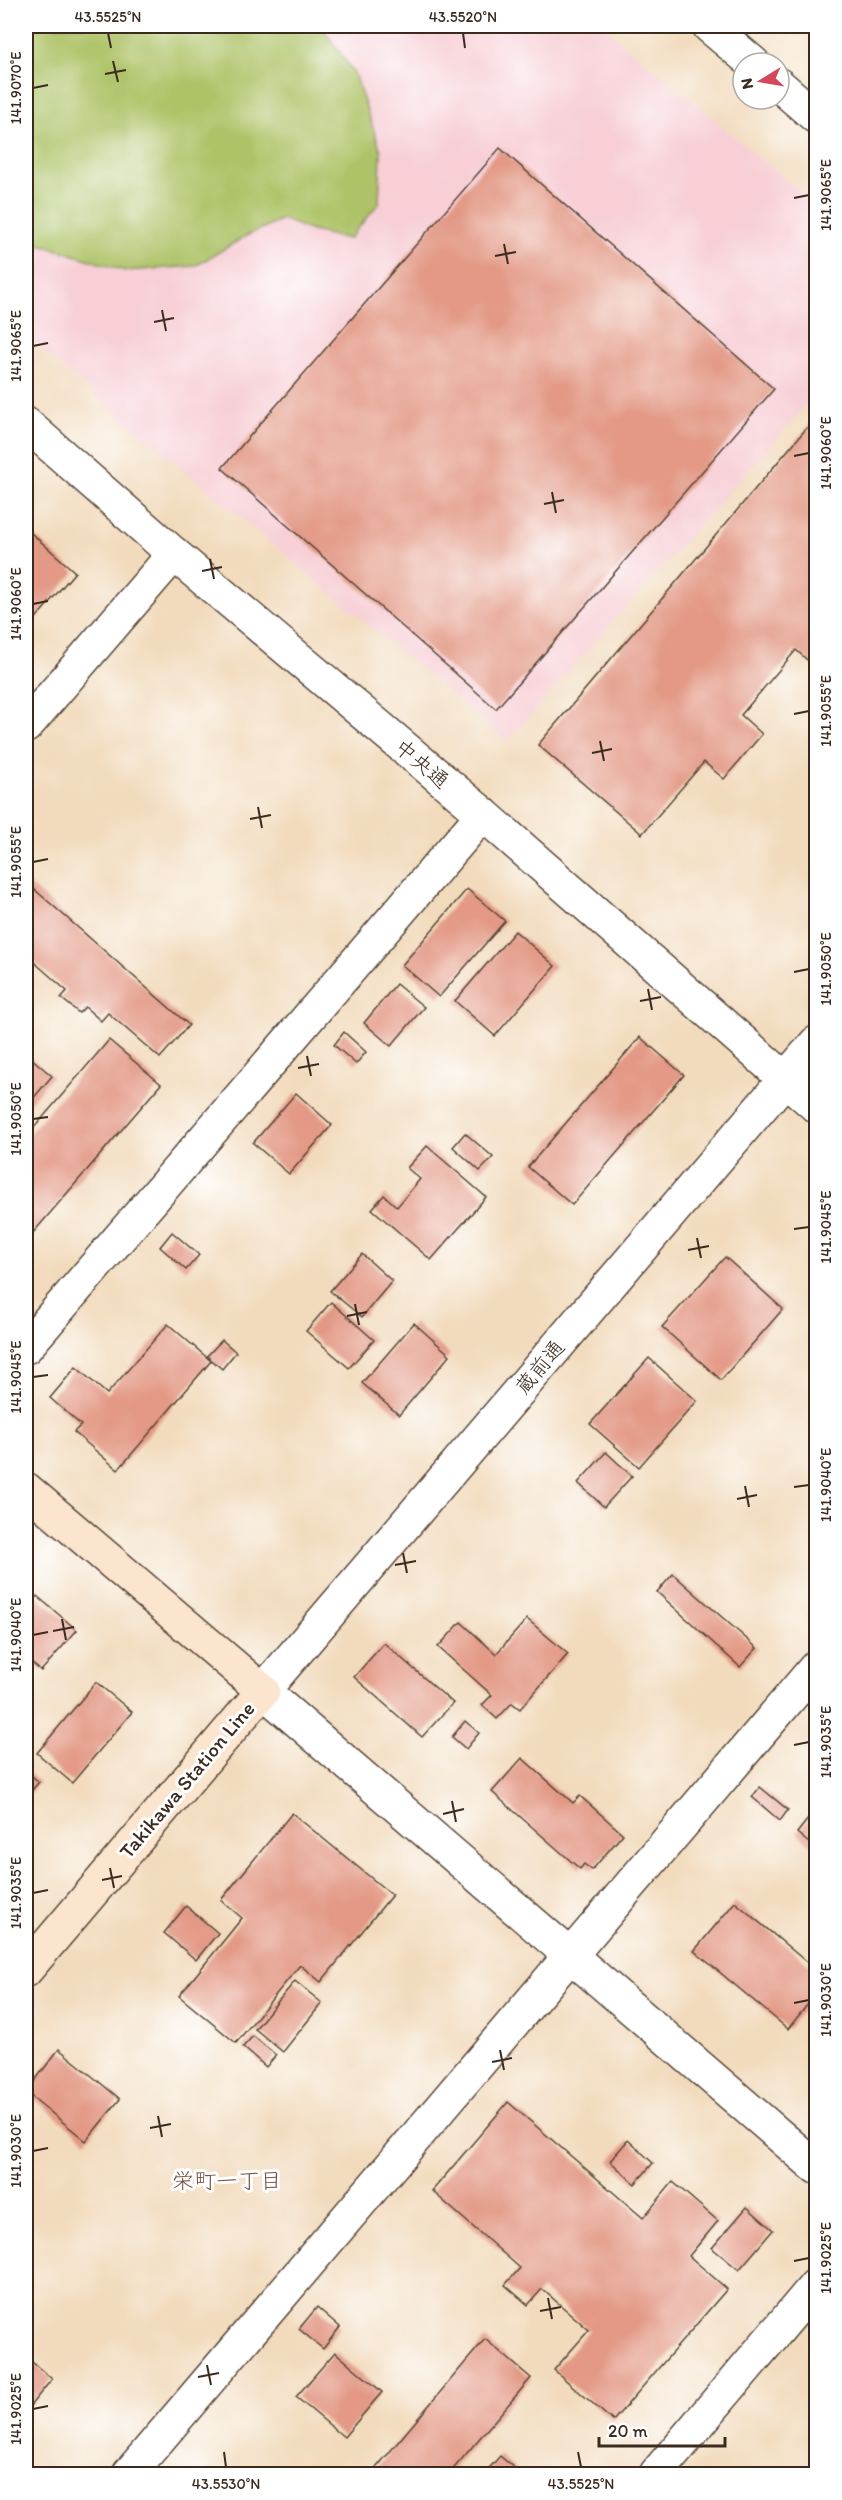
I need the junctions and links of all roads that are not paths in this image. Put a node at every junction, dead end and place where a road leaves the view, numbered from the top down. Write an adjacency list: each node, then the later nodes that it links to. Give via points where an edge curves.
1 (709, 26): 2 (street)
2 (739, 51)
3 (791, 95): 4 (street)
4 (816, 117)
5 (26, 424): 6 (street, 中央通)
6 (174, 554): 7 (street); 8 (street, 中央通)
7 (26, 726)
8 (483, 814): 10 (street, 中央通); 12 (street)
9 (816, 1042): 10 (street, 蔵前通)
10 (784, 1080): 11 (street, 中央通); 15 (street, 蔵前通)
11 (816, 1106)
12 (26, 1347)
13 (26, 1489): 15 (main road, Takikawa Station Line)
14 (816, 1667): 16 (street)
15 (263, 1691): 16 (street); 17 (main road, Takikawa Station Line)
16 (570, 1956): 18 (street); 20 (street)
17 (26, 1970)
18 (816, 2167)
19 (816, 2285): 21 (street)
20 (129, 2475)
21 (656, 2475)

